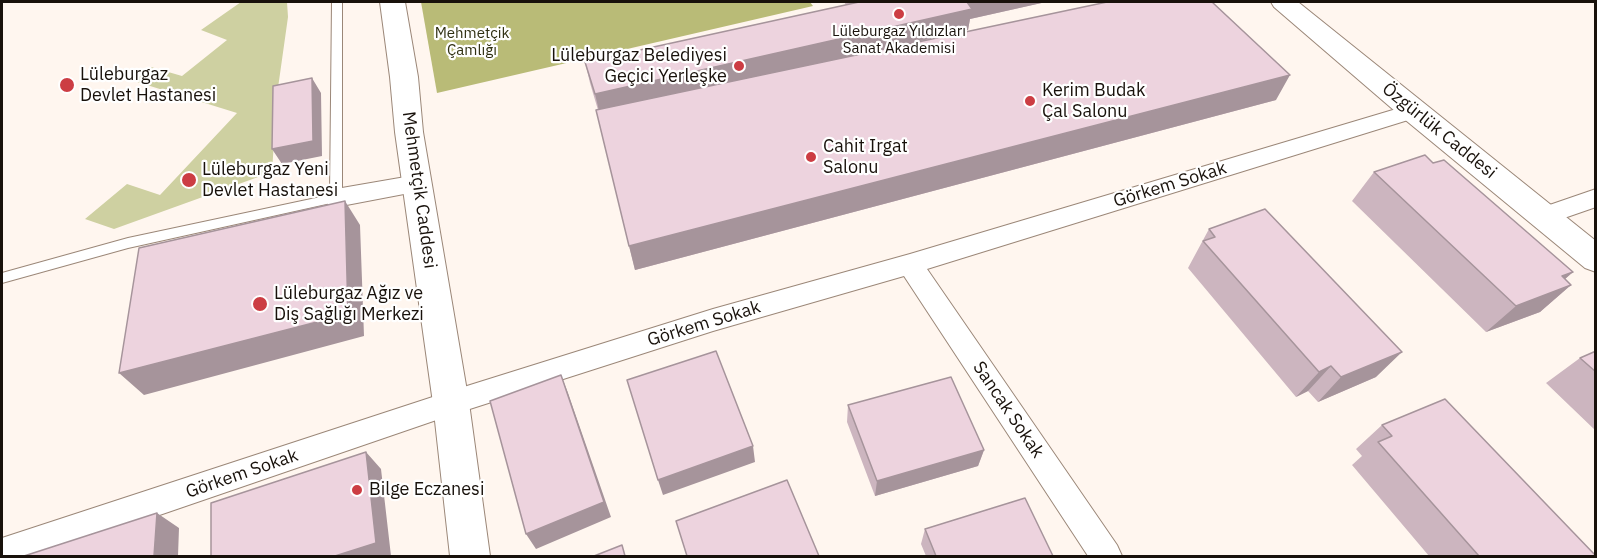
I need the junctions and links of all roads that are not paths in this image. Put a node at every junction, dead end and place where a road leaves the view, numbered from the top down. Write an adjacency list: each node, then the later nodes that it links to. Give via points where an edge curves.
1 (337, 2): 6 (lane)
2 (392, 2): 5 (street, Mehmetçik Caddesi)
3 (1283, 2): 4 (street, Özgürlük Caddesi)
4 (1413, 111): 8 (street, Özgürlük Caddesi); 10 (street, Görkem Sokak)
5 (417, 184): 6 (street); 12 (street, Mehmetçik Caddesi)
6 (336, 198): 11 (lane, via 128,243)
7 (1596, 198): 8 (street)
8 (1544, 216): 9 (street, Özgürlük Caddesi)
9 (1596, 259)
10 (910, 264): 12 (street, Görkem Sokak, via 712,320); 15 (street, Sancak Sokak)
11 (2, 278)
12 (451, 403): 13 (street, Görkem Sokak); 14 (street, Mehmetçik Caddesi)
13 (12, 553)
14 (470, 556)
15 (1106, 556)

